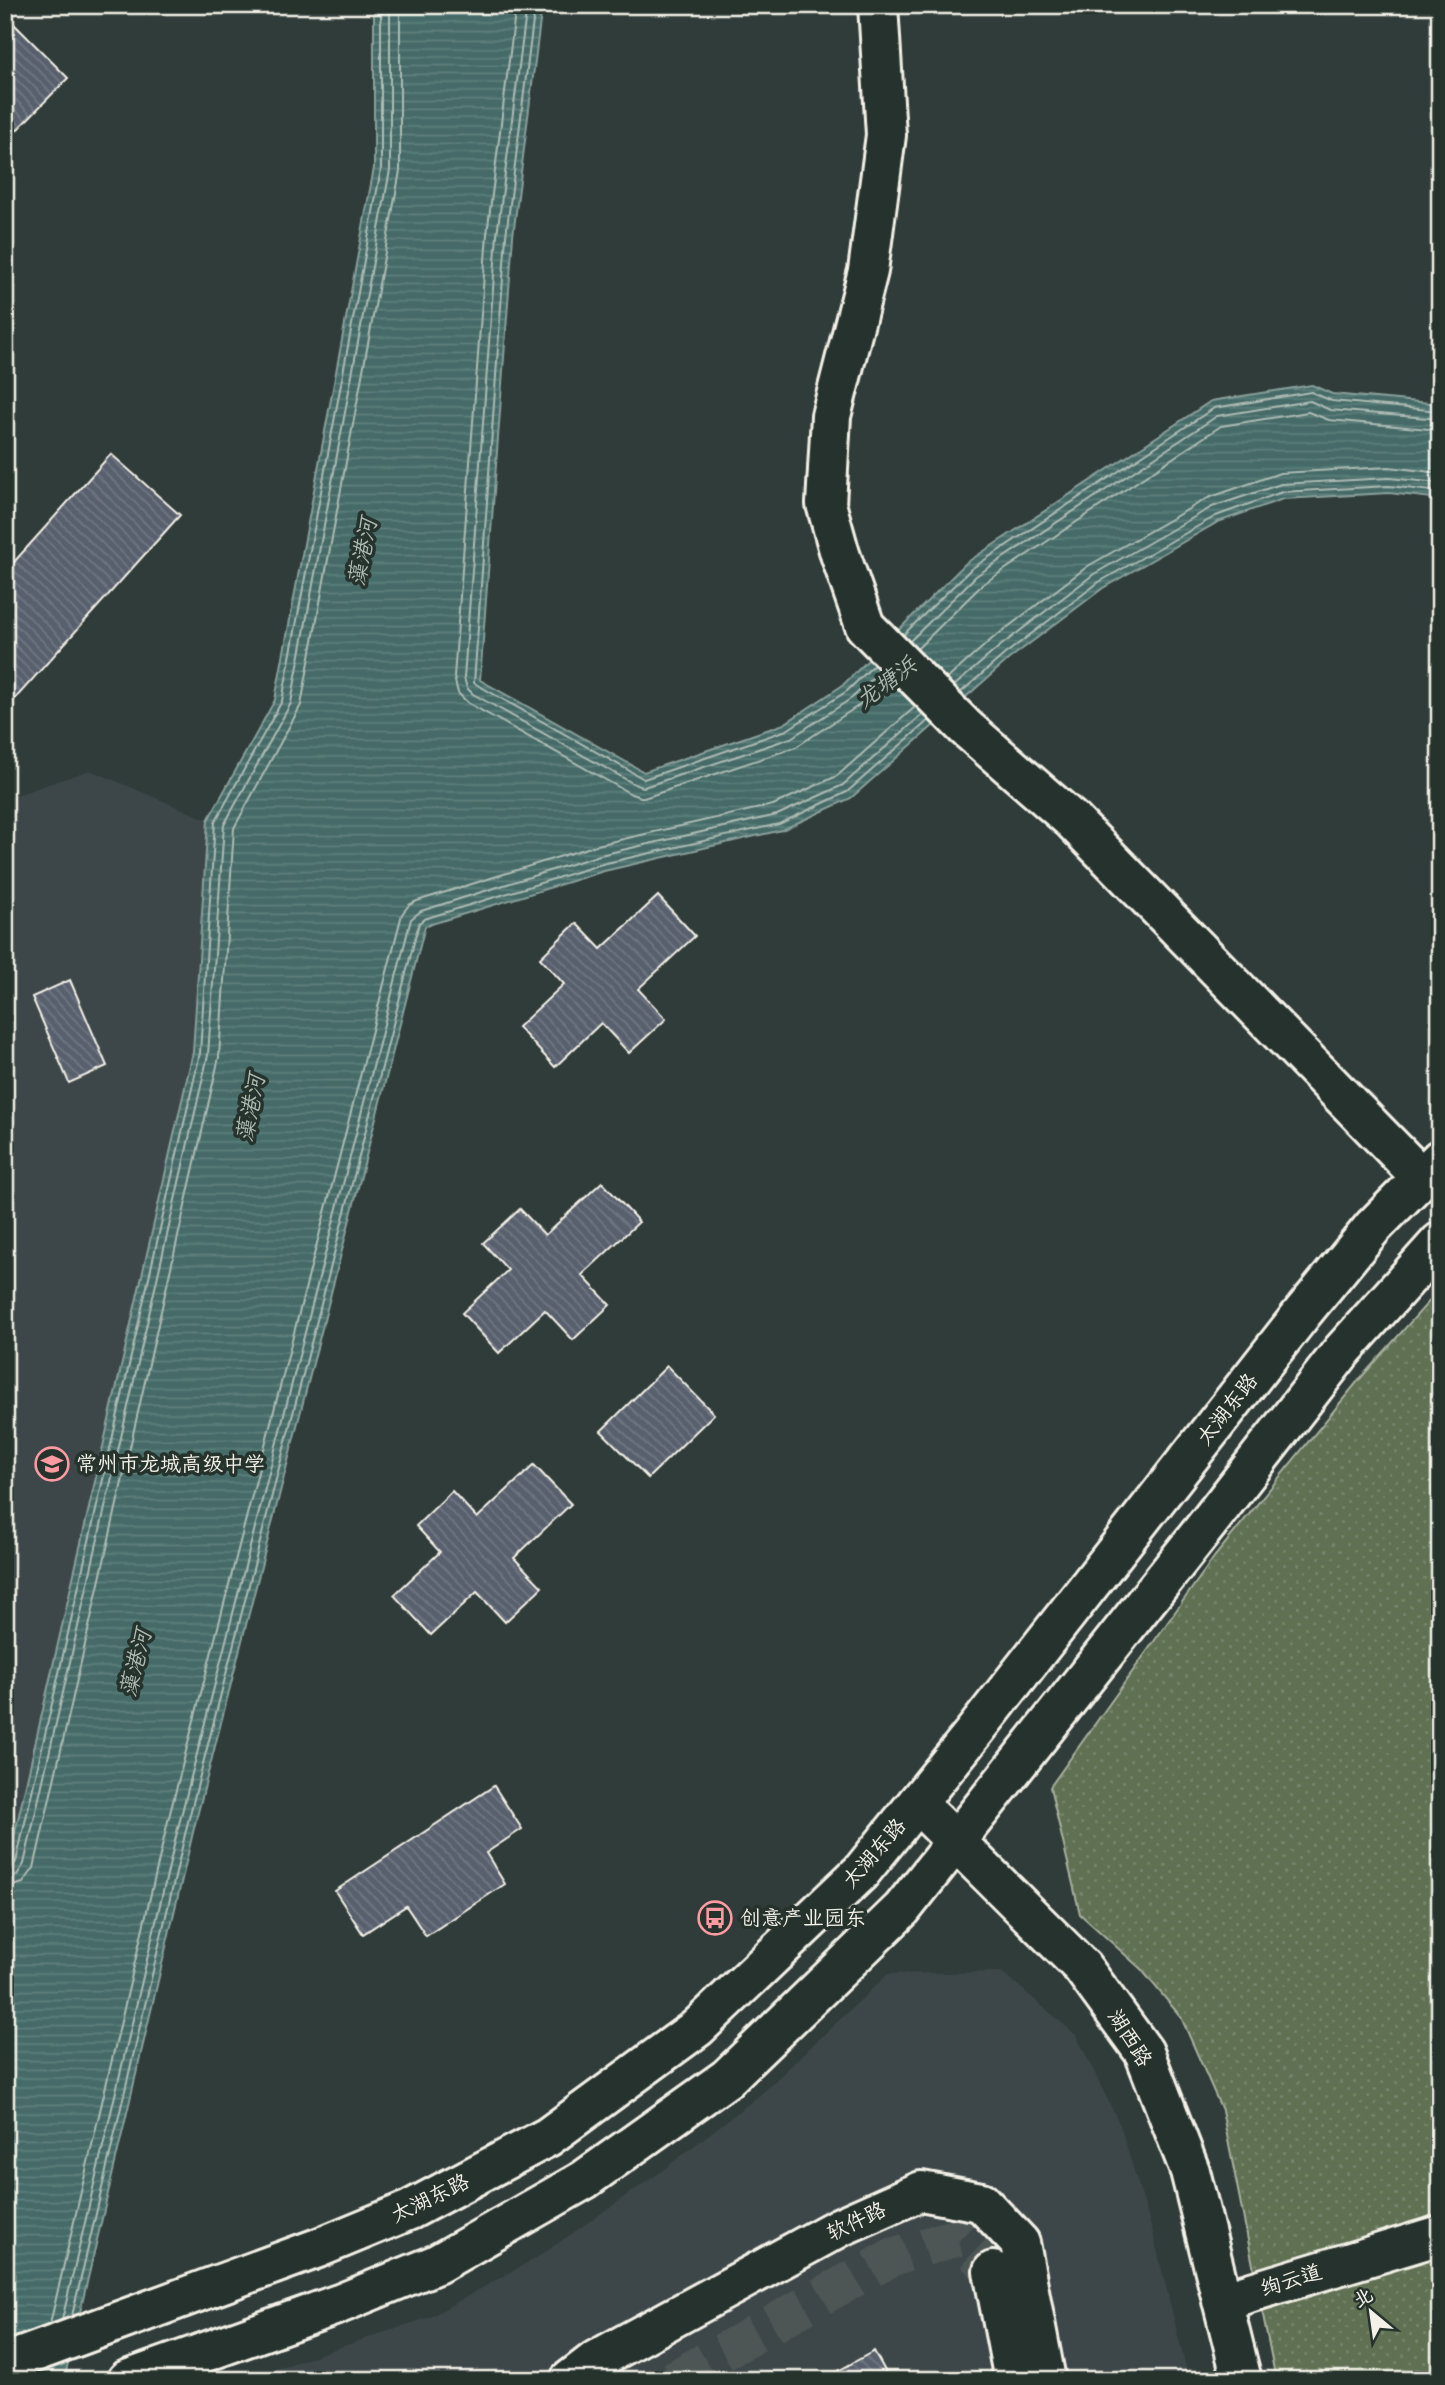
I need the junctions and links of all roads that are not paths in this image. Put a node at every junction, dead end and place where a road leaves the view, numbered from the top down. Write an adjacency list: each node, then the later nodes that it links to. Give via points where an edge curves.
1 (878, 5): 2 (main road, via 886,135 867,271 831,416 826,504 865,626 966,728 1073,821)
2 (1431, 1168): 4 (main road, 太湖东路, via 1373,1227 1304,1311)
3 (1440, 1242): 5 (main road, via 1342,1351)
4 (917, 1803): 5 (main road, 湖西路); 9 (main road, 太湖东路, via 861,1872 697,2028 548,2137 410,2210)
5 (956, 1842): 8 (main road, 湖西路, via 1082,1967 1144,2052 1190,2171); 10 (main road, via 902,1909 727,2078 584,2180 438,2264)
6 (1440, 2235): 8 (main road, 绚云道)
7 (993, 2271): 12 (main road)
8 (1222, 2301): 14 (main road, 湖西路)
9 (5, 2362)
10 (127, 2380)
11 (570, 2380): 13 (main road, 软件路, via 596,2360 840,2227 921,2191 981,2202 1020,2244)
12 (1014, 2380)
13 (1046, 2380)
14 (1242, 2380)

